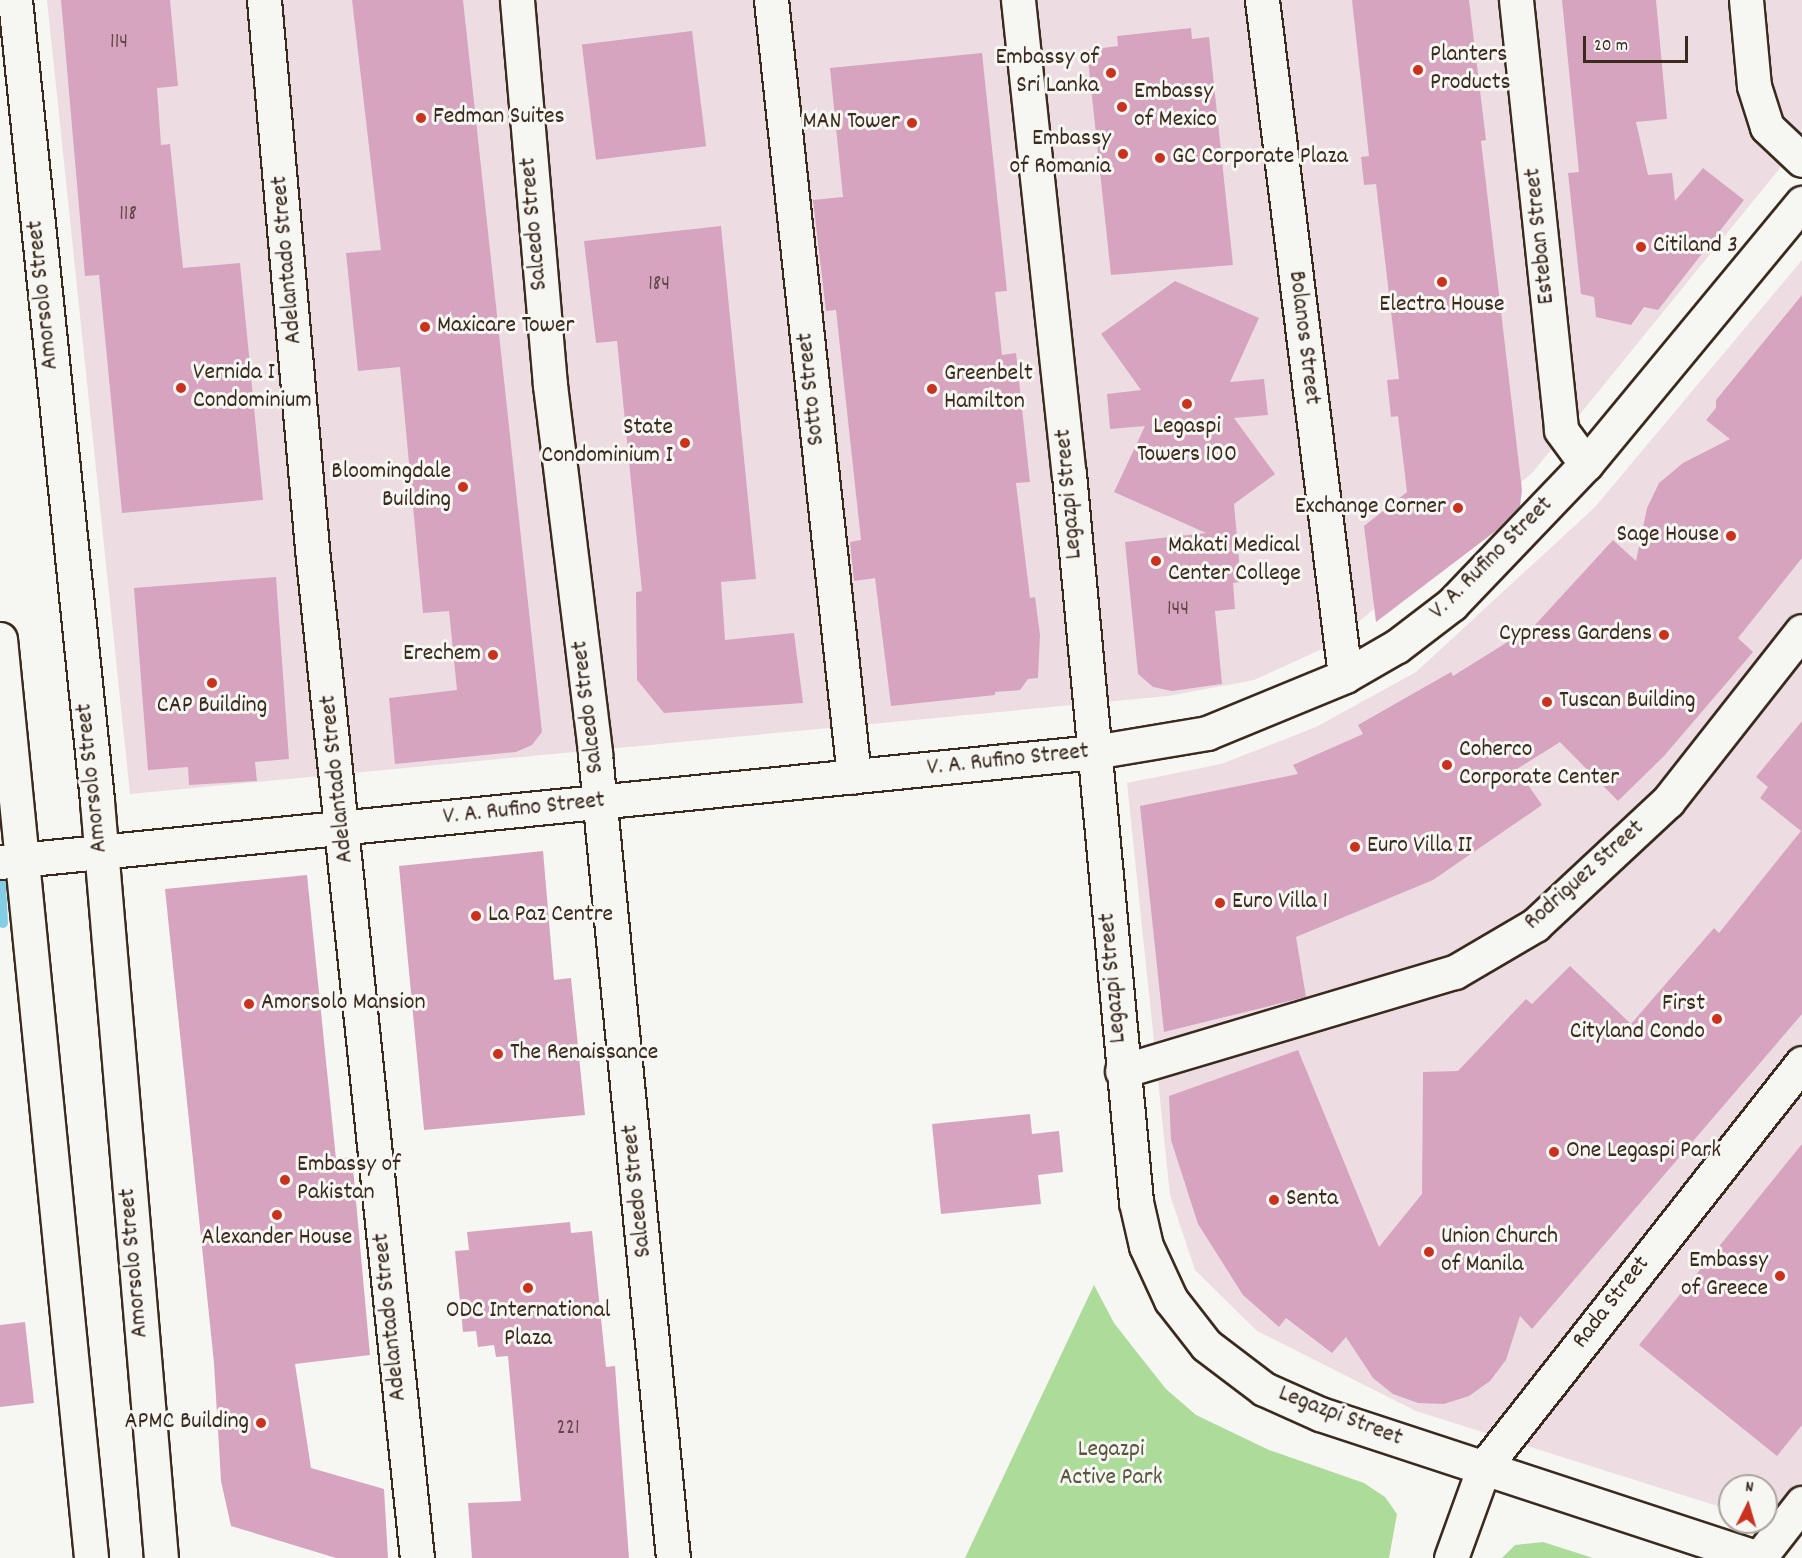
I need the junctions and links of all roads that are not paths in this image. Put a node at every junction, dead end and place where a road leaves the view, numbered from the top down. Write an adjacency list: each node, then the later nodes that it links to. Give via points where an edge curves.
1 (15, 0): 19 (street, Amorsolo Street)
2 (264, 0): 18 (street, Adelantado Street, via 312,549)
3 (517, 0): 17 (street, Salcedo Street, via 549,374)
4 (771, 0): 16 (street, Sotto Street)
5 (1018, 0): 15 (street, Legazpi Street)
6 (1262, 0): 14 (street, Bolanos Street)
7 (1516, 0): 11 (street, Esteban Street, via 1561,430)
8 (1746, 0): 9 (street, via 1754,86 1767,127)
9 (1802, 160)
10 (1802, 203): 11 (street, V. A. Rufino Street)
11 (1586, 464): 14 (street, V. A. Rufino Street, via 1452,604 1396,646)
12 (1802, 631): 22 (street, Rodriguez Street, via 1668,801 1535,925 1455,972)
13 (0, 639): 20 (street)
14 (1345, 676): 15 (street, V. A. Rufino Street, via 1207,733)
15 (1094, 752): 16 (street, V. A. Rufino Street); 22 (street, Legazpi Street)
16 (854, 777): 17 (street, V. A. Rufino Street)
17 (600, 802): 18 (street, V. A. Rufino Street); 28 (street, Salcedo Street)
18 (343, 828): 19 (street, V. A. Rufino Street); 27 (street, Adelantado Street)
19 (101, 854): 20 (street, V. A. Rufino Street); 26 (street, Amorsolo Street)
20 (10, 861): 25 (street)
21 (1802, 1063): 23 (street, Rada Street)
22 (1122, 1071): 23 (street, Legazpi Street, via 1136,1202 1146,1246 1172,1300 1206,1345 1264,1389 1320,1414)
23 (1484, 1467): 29 (street, Rada Street); 30 (street, Legazpi Street)
24 (1802, 1503): 30 (street)
25 (91, 1558)
26 (160, 1558)
27 (417, 1558)
28 (673, 1558)
29 (1451, 1558)
30 (1759, 1558)

